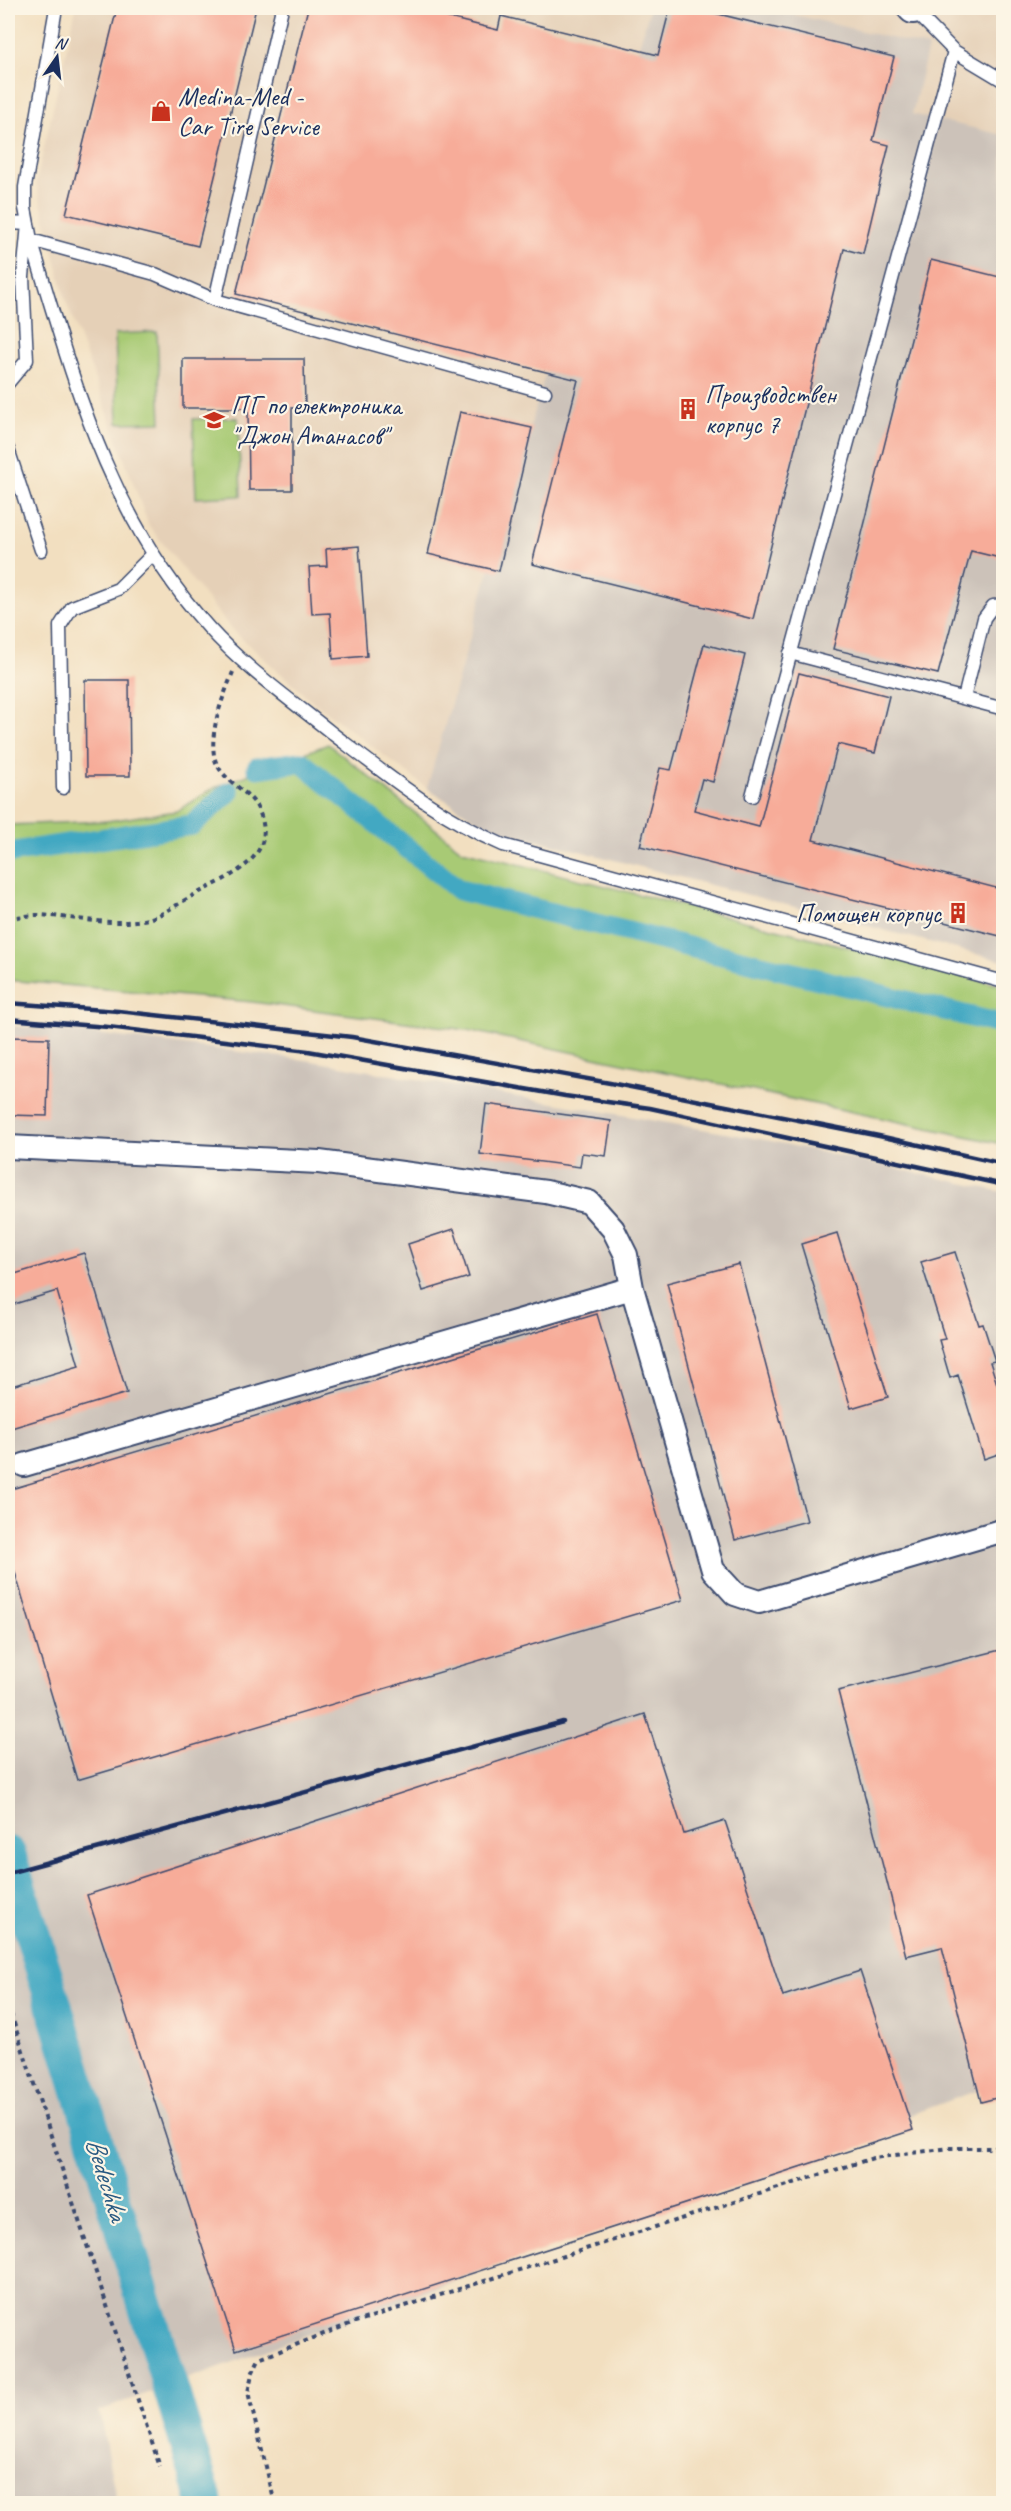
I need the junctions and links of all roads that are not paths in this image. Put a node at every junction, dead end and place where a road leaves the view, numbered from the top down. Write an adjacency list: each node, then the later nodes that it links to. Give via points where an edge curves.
1 (56, 8): 7 (lane, via 25,187)
2 (282, 8): 9 (lane)
3 (912, 8): 4 (lane)
4 (954, 51): 5 (lane); 16 (lane)
5 (1004, 81)
6 (8, 223): 7 (lane)
7 (27, 224): 8 (lane); 10 (lane, via 22,269 27,360)
8 (31, 240): 9 (lane, via 155,274); 14 (lane, via 94,439)
9 (214, 300): 11 (lane)
10 (8, 382)
11 (545, 392)
12 (8, 449): 13 (lane)
13 (41, 550)
14 (151, 556): 19 (lane, via 118,589 72,607 60,626); 21 (lane, via 192,608 239,657 425,804 470,831 503,845)
15 (1004, 605): 17 (lane, via 993,606 984,618)
16 (790, 652): 17 (lane); 20 (lane)
17 (964, 698): 18 (lane)
18 (1004, 709)
19 (63, 788)
20 (752, 796)
21 (1004, 982)
22 (8, 1147): 23 (street, via 319,1162 546,1192 589,1202 614,1229 626,1255)
23 (632, 1288): 24 (street); 25 (street, via 713,1570 735,1594 759,1602)
24 (24, 1465)
25 (1004, 1530)

